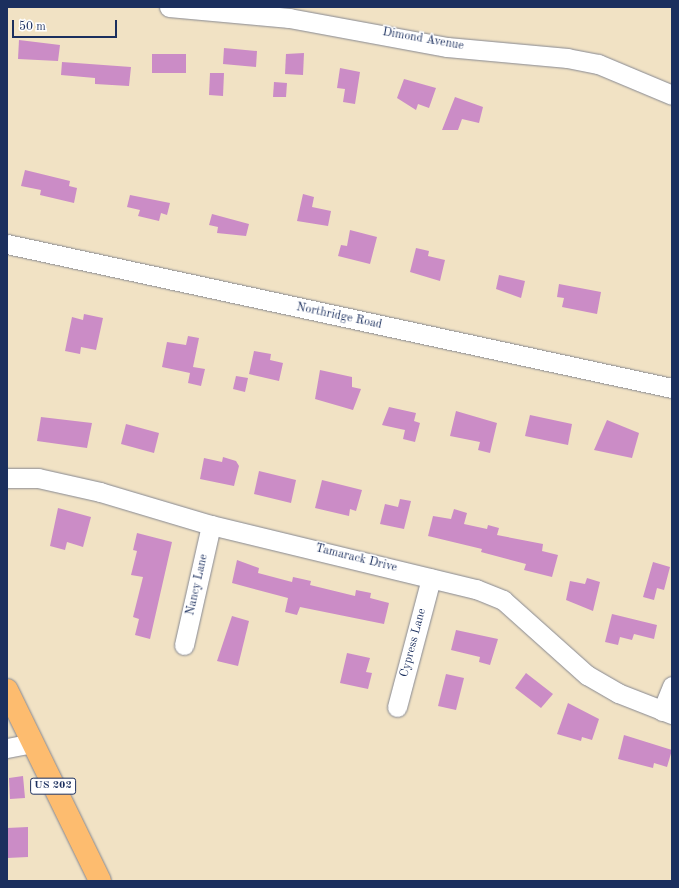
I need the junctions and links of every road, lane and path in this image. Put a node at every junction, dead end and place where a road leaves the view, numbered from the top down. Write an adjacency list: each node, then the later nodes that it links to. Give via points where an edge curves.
1 (169, 7): 2 (street, Dimond Avenue, via 289,18 447,47 567,58 598,64)
2 (672, 95)
3 (7, 244): 4 (street, Northridge Road)
4 (672, 388)
5 (7, 478): 6 (street, Tamarack Drive, via 38,478 100,492)
6 (211, 525): 7 (street, Tamarack Drive); 8 (street, Nancy Lane)
7 (431, 578): 11 (street, Cypress Lane); 12 (street, Tamarack Drive, via 502,600 587,675 618,693)
8 (184, 645)
9 (672, 686): 12 (street)
10 (7, 690): 13 (main road, US 202)
11 (397, 707)
12 (667, 713)
13 (32, 743): 14 (street); 15 (main road, US 202)
14 (7, 748)
15 (100, 881)

